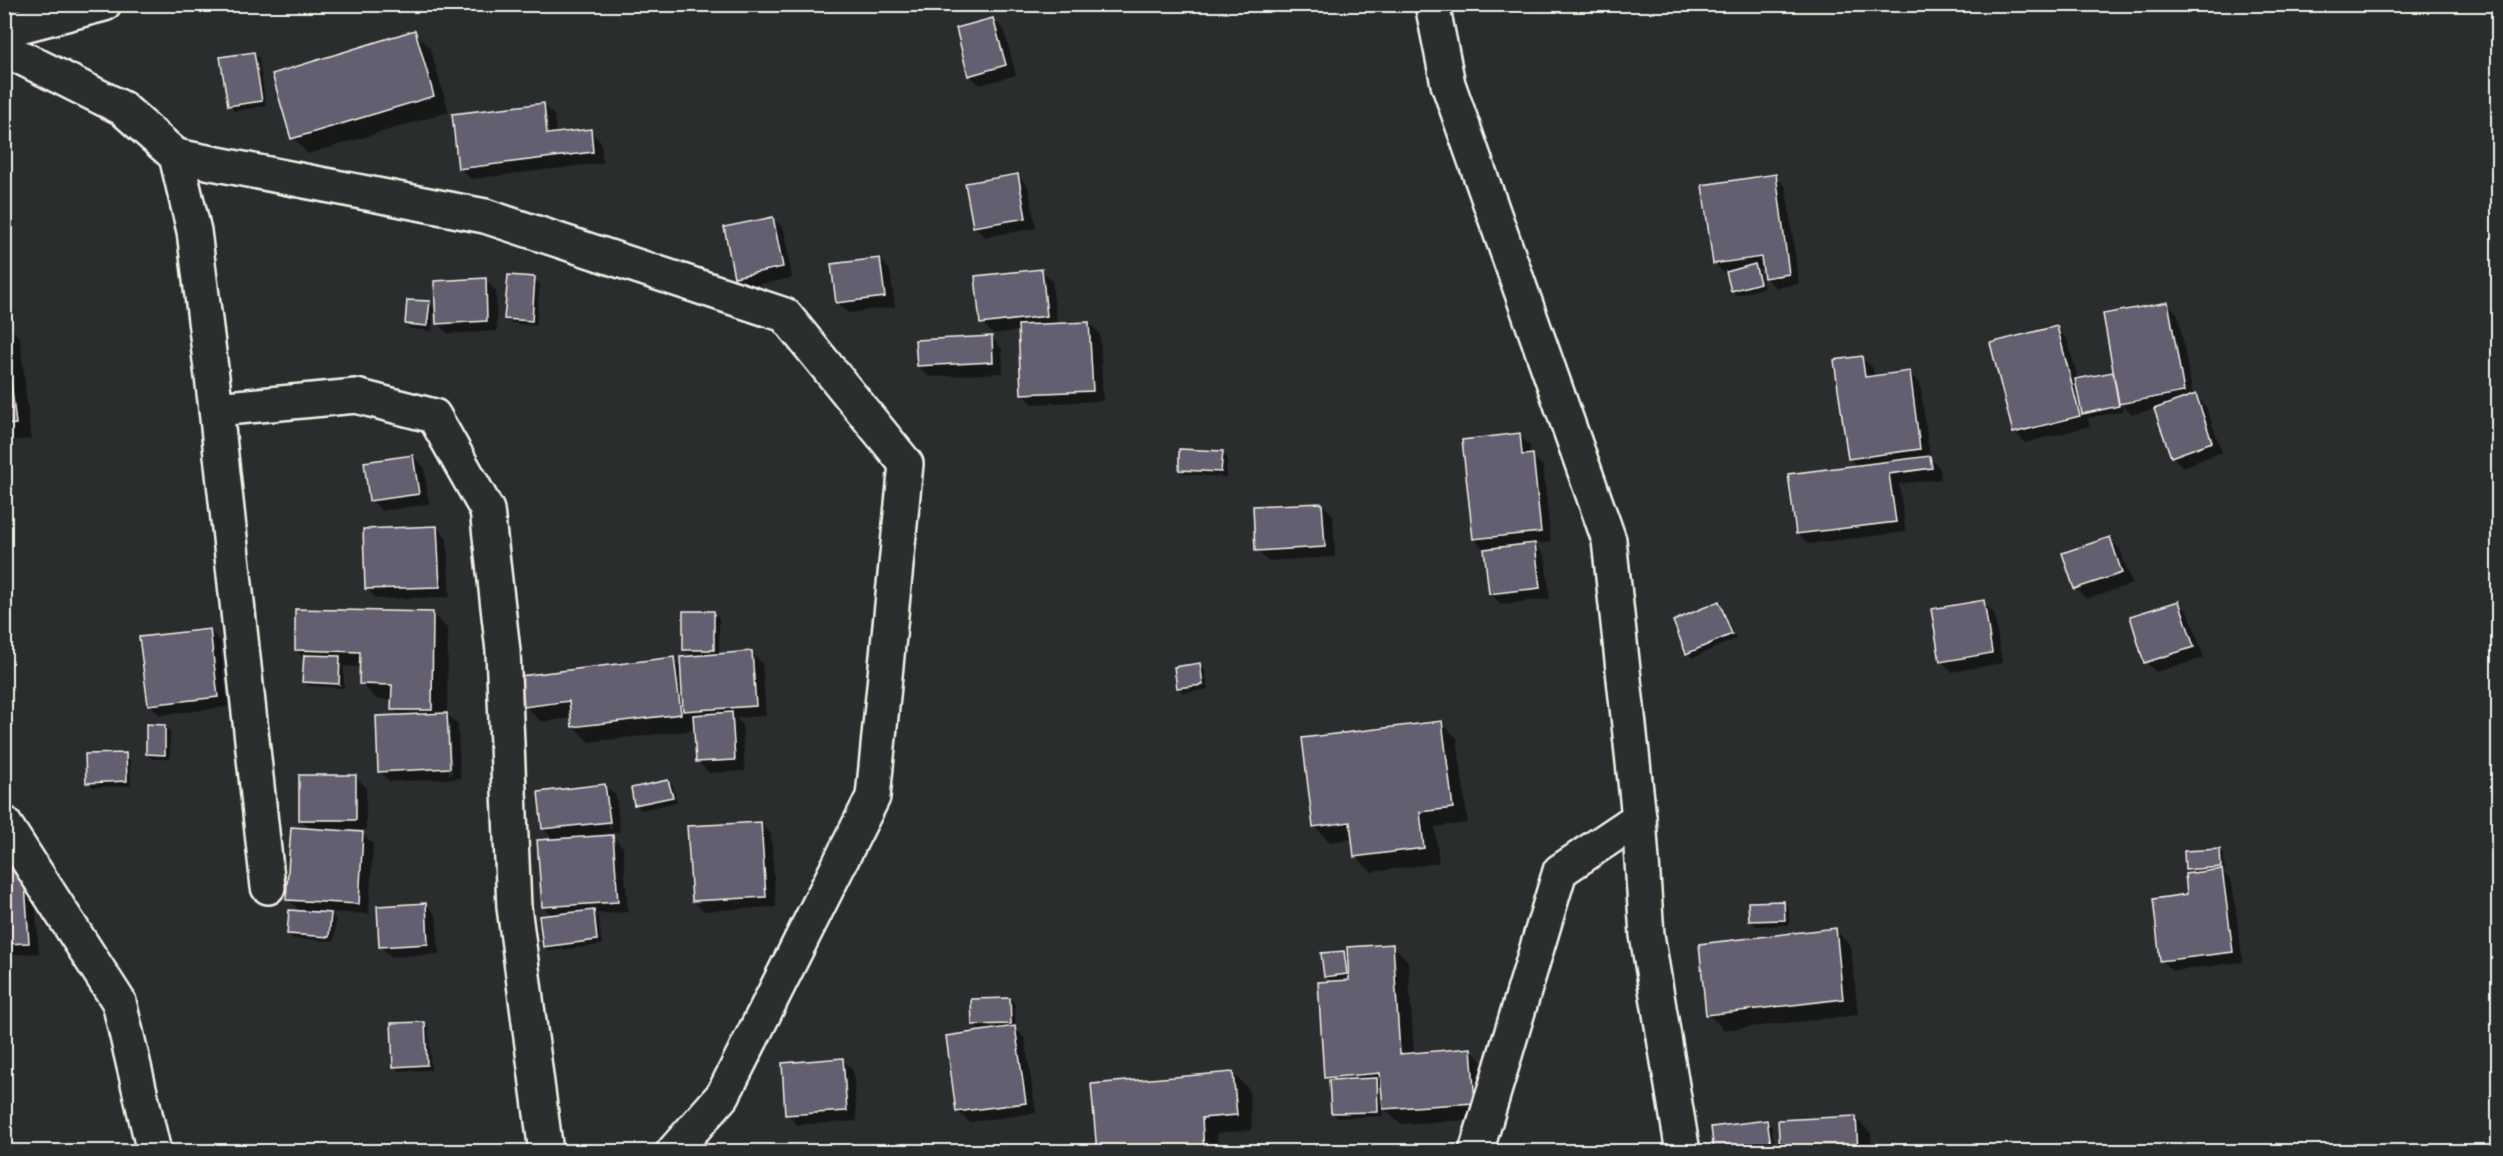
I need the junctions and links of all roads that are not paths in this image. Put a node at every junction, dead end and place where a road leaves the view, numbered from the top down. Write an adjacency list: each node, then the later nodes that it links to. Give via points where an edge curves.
1 (104, 4): 3 (street)
2 (1432, 4): 7 (street, via 1448,84 1610,540)
3 (4, 30)
4 (4, 49): 5 (street, via 122,108)
5 (176, 156): 6 (street, via 194,231); 12 (street, via 485,216 785,315 906,464 873,796 723,1095)
6 (216, 409): 9 (street); 11 (street, via 356,396 434,416 487,510 503,651 514,907)
7 (1638, 818): 13 (street, via 1560,871); 14 (street, via 1647,935)
8 (4, 823): 10 (street, via 119,1002)
9 (268, 887)
10 (154, 1152)
11 (546, 1152)
12 (673, 1152)
13 (1476, 1152)
14 (1683, 1152)

